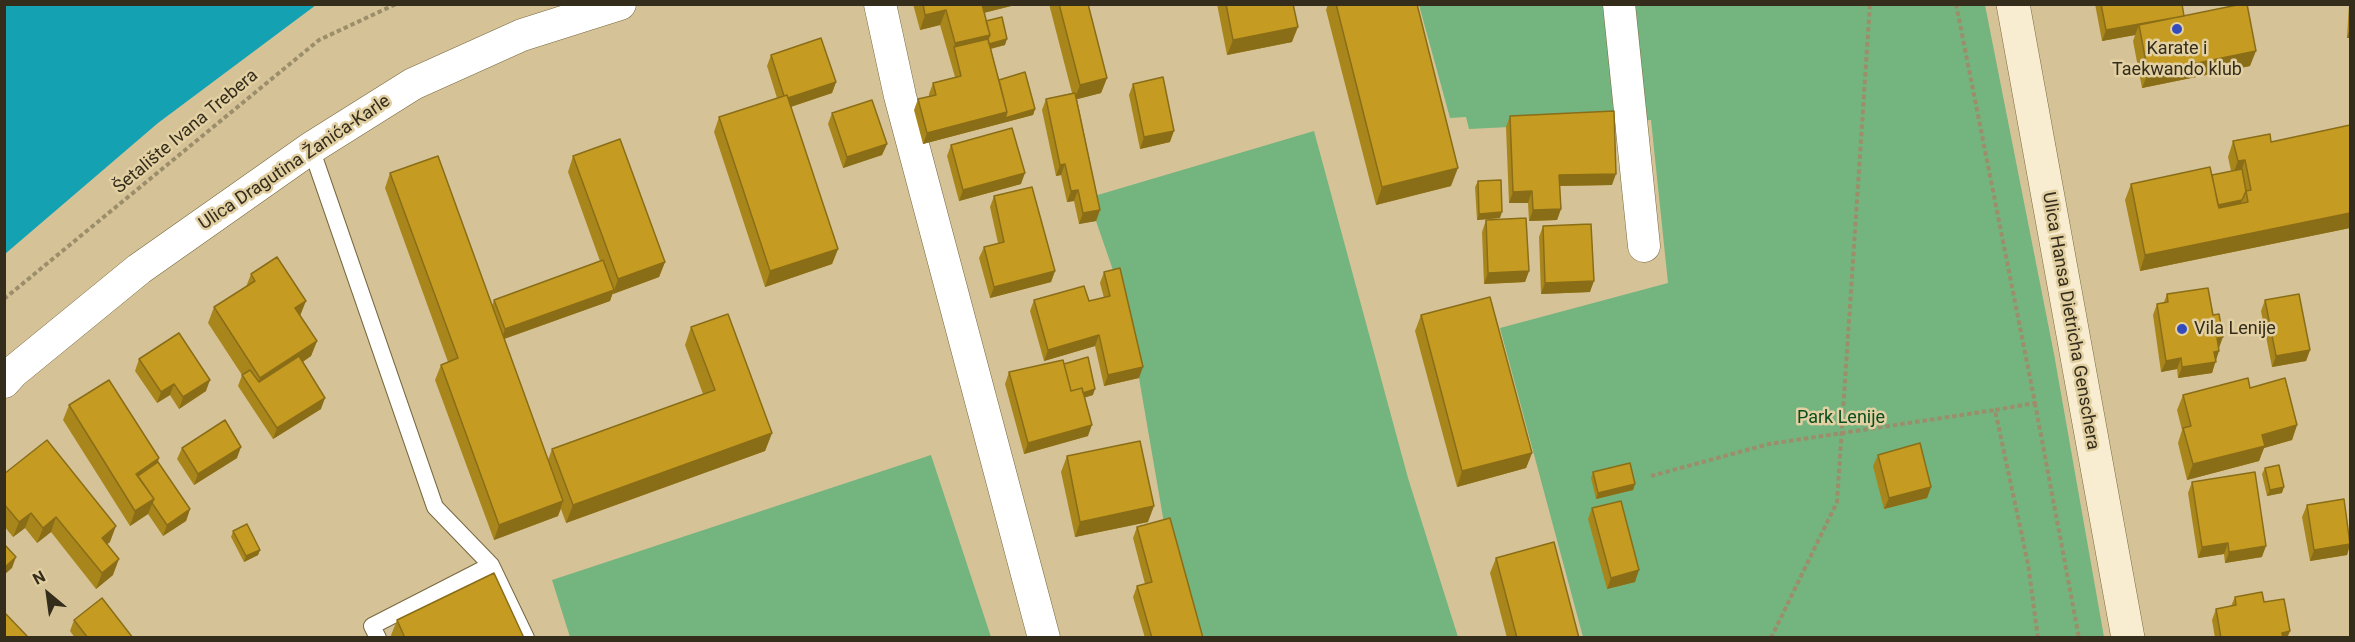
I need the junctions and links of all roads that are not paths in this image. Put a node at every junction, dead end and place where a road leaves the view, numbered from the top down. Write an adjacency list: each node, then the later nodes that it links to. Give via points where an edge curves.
1 (620, 4): 5 (street, Ulica Dragutina Žanića-Karle, via 522,35 413,84)
2 (880, 4): 11 (street, via 900,96)
3 (1619, 4): 6 (street)
4 (2013, 4): 12 (main road, Ulica Hansa Dietricha Genschera)
5 (310, 148): 7 (street, Ulica Dragutina Žanića-Karle, via 140,268); 8 (lane, via 435,507)
6 (1644, 246)
7 (4, 382)
8 (491, 565): 9 (lane, via 372,626); 10 (lane)
9 (378, 638)
10 (526, 638)
11 (1044, 638)
12 (2128, 638)

